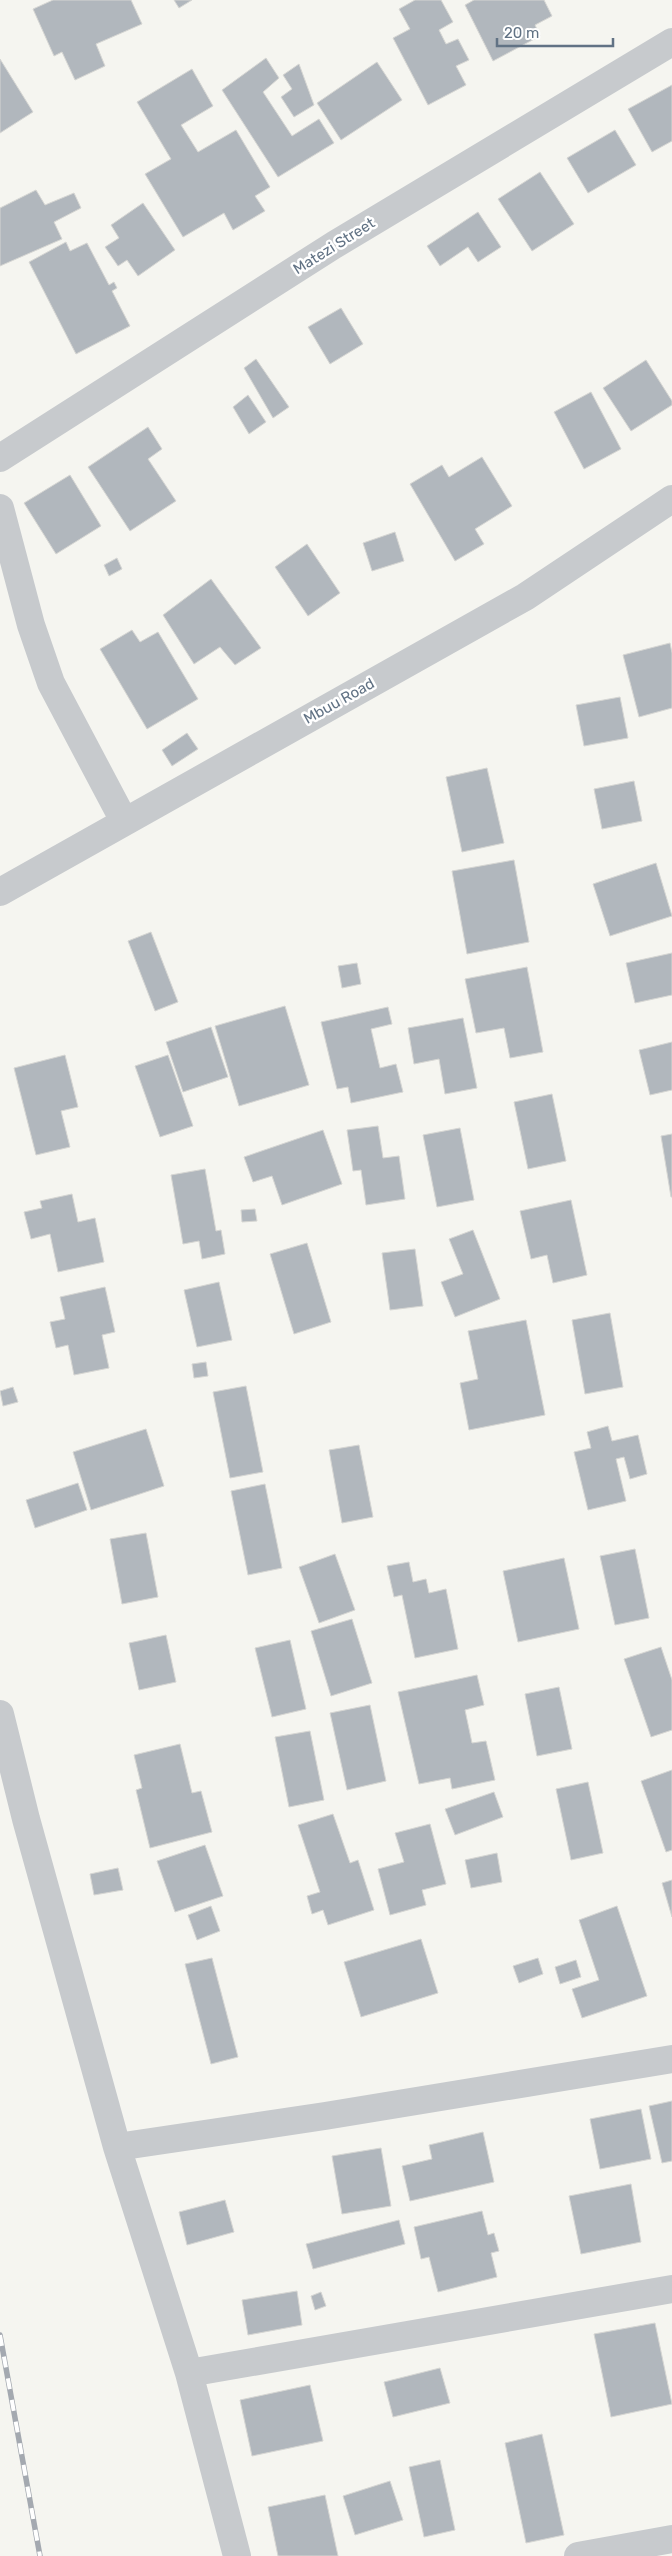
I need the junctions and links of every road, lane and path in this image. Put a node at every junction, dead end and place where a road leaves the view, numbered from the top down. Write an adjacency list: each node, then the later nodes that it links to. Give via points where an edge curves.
1 (672, 42): 2 (street, Matezi Street, via 334,245)
2 (0, 458)
3 (672, 499): 5 (street, Mbuu Road, via 525,597)
4 (0, 508): 5 (street, via 31,625 51,683)
5 (124, 821): 6 (street, Mbuu Road)
6 (0, 892)
7 (0, 1714): 9 (street, via 28,1828)
8 (672, 2059): 9 (street)
9 (117, 2147): 11 (street)
10 (672, 2290): 11 (street)
11 (189, 2373): 13 (street)
12 (672, 2539): 14 (street)
13 (237, 2556)
14 (578, 2556)

